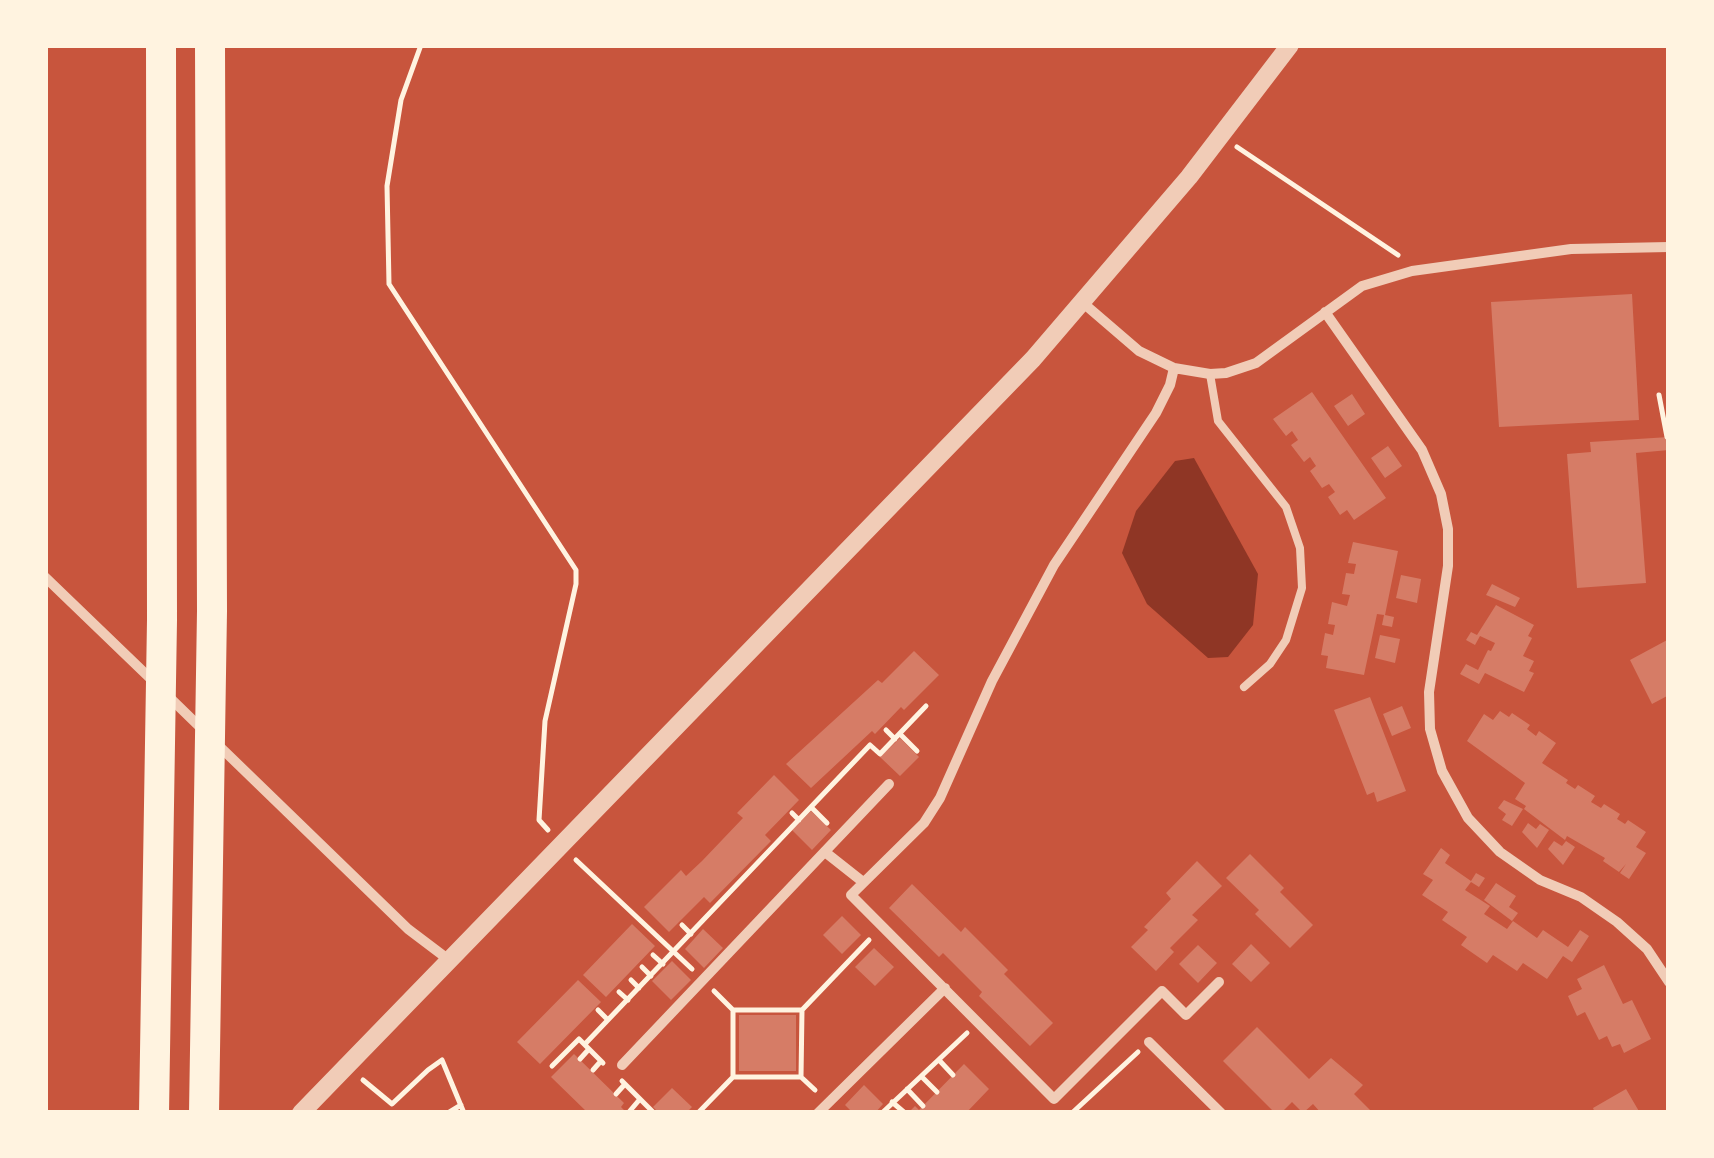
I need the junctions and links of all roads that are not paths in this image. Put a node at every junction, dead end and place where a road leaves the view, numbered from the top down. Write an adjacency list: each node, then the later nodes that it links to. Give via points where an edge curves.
1 (161, 45): 20 (highway)
2 (210, 45): 21 (highway, via 212,611)
3 (1290, 45): 5 (street)
4 (1669, 247): 6 (street, via 1572,249 1412,272 1362,286)
5 (1082, 302): 7 (street, via 1138,350); 14 (street)
6 (1325, 312): 8 (street, via 1256,363); 16 (street, via 1422,450 1441,494 1448,566 1429,692 1430,729 1442,770 1468,818 1500,852 1617,922 1648,949)
7 (1174, 368): 8 (street); 13 (street, via 1156,412 1054,565 940,798 924,823)
8 (1210, 374): 10 (lane, via 1218,420 1286,507 1300,548 1302,588 1286,640)
9 (45, 577): 14 (street)
10 (1244, 687)
11 (889, 784): 12 (street)
12 (825, 852): 13 (street); 19 (street)
13 (863, 882): 17 (street, via 851,894)
14 (449, 960): 22 (street)
15 (1220, 982): 17 (street, via 1186,1015 1162,991 1054,1098)
16 (1669, 982)
17 (945, 988): 23 (street)
18 (1149, 1042): 24 (street)
19 (622, 1065)
20 (154, 1113)
21 (204, 1113)
22 (301, 1113)
23 (818, 1113)
24 (1221, 1113)

